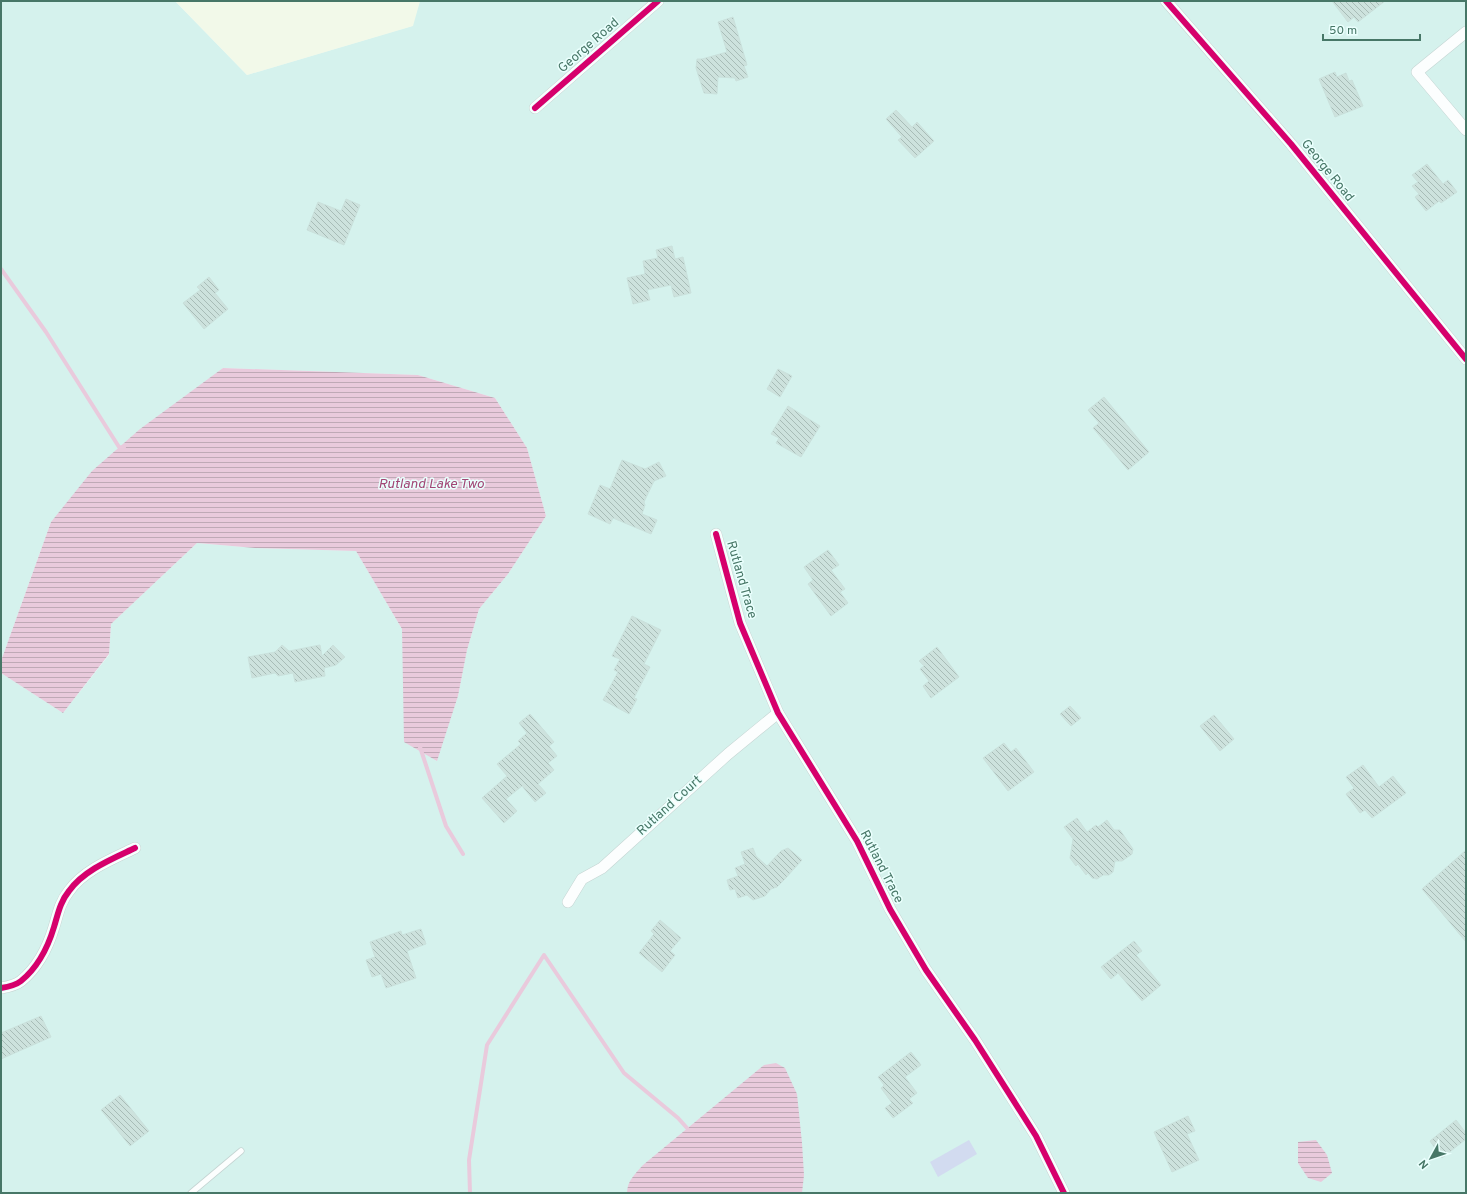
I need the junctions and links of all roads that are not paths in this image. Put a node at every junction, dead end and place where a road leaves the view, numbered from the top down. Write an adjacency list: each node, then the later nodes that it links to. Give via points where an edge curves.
1 (658, 1): 4 (street, George Road)
2 (1166, 1): 6 (street, George Road, via 1292,144)
3 (1466, 32): 5 (street, via 1417,72)
4 (535, 108)
5 (1466, 130)
6 (1466, 359)
7 (716, 534): 8 (street, Rutland Trace, via 740,623)
8 (778, 713): 10 (street, Rutland Court, via 728,754 602,868 582,879); 14 (street, Rutland Trace, via 857,841 890,909 926,970 975,1040 1036,1136)
9 (135, 848): 11 (street, via 106,862 81,878 69,890 60,906 45,950 20,982)
10 (568, 902)
11 (1, 988)
12 (241, 1151): 13 (lane)
13 (191, 1193)
14 (1064, 1193)

